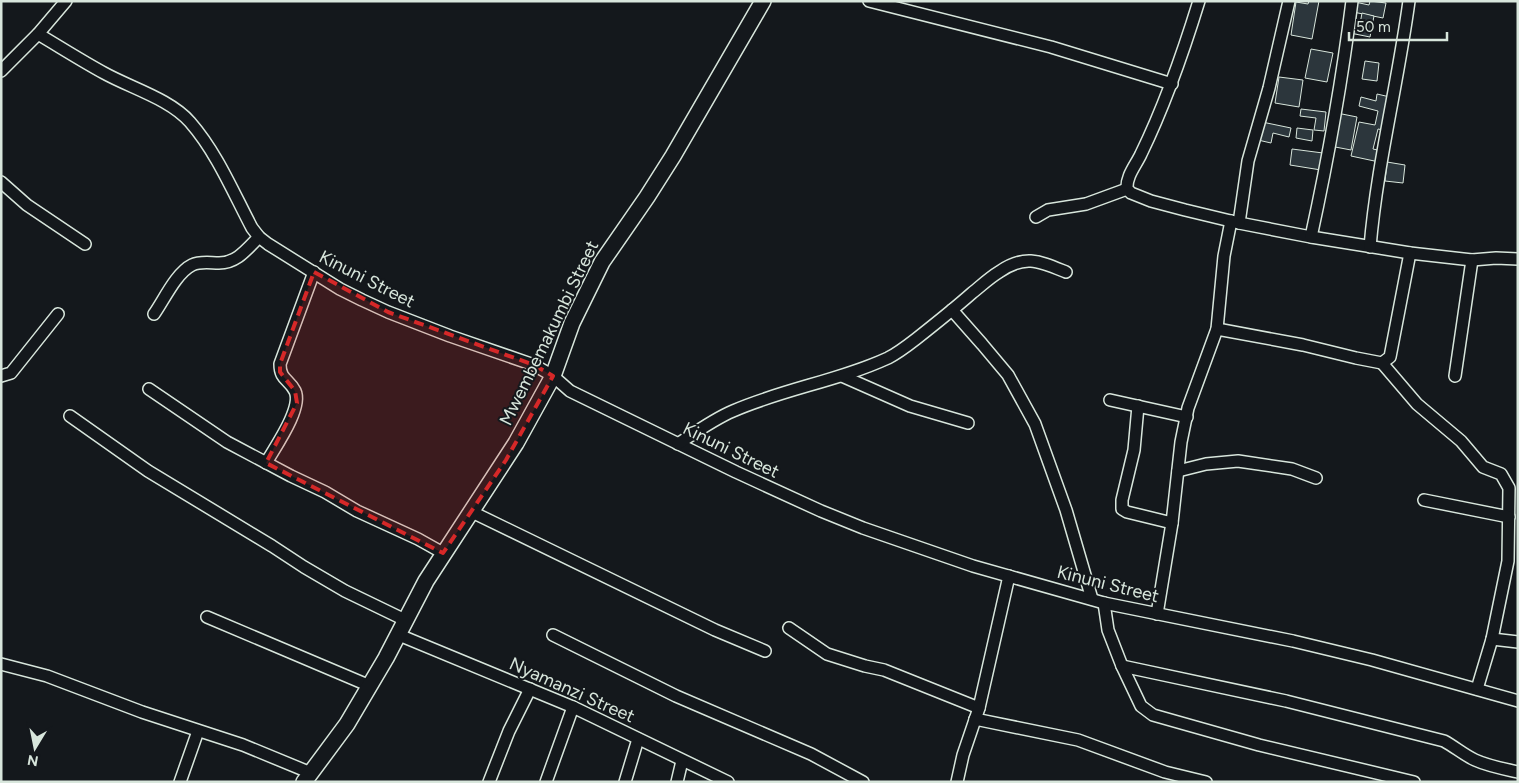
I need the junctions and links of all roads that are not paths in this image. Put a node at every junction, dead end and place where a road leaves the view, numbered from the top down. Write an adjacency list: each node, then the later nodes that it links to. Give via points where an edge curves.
1 (66, 1): 8 (street)
2 (763, 1): 30 (street, Mwembemakumbi Street, via 673,156 602,262 572,323)
3 (869, 1): 10 (street, via 1051,47)
4 (1199, 1): 10 (street)
5 (1290, 1): 14 (street)
6 (1352, 1): 16 (street, via 1338,106)
7 (1409, 1): 18 (street, via 1373,209)
8 (38, 34): 9 (street); 15 (street, Kinuni Street, via 105,74 163,102 189,121)
9 (1, 71)
10 (1172, 84): 12 (street, via 1127,181)
11 (1, 182): 17 (street, via 27,205)
12 (1127, 189): 13 (street, via 1086,204 1048,210); 14 (street, via 1151,201)
13 (1036, 217)
14 (1235, 222): 16 (street); 27 (street, via 1224,256)
15 (259, 237): 22 (street, Kinuni Street); 26 (street, via 242,256 231,262 191,265)
16 (1311, 237): 18 (street)
17 (85, 244)
18 (1370, 247): 19 (street)
19 (1410, 253): 21 (street); 28 (street, via 1390,357)
20 (1518, 259): 21 (street)
21 (1472, 260): 32 (street)
22 (314, 272): 30 (street, Kinuni Street, via 340,289 388,312 534,365); 40 (street, via 280,364 280,372 295,391 297,403)
23 (1066, 272): 24 (street, via 1048,264 1021,260 998,272)
24 (952, 310): 31 (street, via 897,353); 50 (street, via 1008,375 1035,424 1066,510)
25 (58, 314): 29 (street, via 11,373)
26 (154, 314)
27 (1217, 329): 28 (street); 37 (street)
28 (1382, 362): 45 (street, via 1418,404 1461,441 1483,467 1501,474 1509,488)
29 (1, 376)
30 (553, 376): 39 (street, Kinuni Street, via 570,391); 44 (street, Mwembemakumbi Street)
31 (842, 376): 38 (street, via 910,406); 39 (street, via 733,411)
32 (1455, 376)
33 (149, 388): 40 (street, via 227,442)
34 (1110, 400): 35 (street)
35 (1138, 406): 37 (street); 46 (street, via 1134,450 1122,509)
36 (70, 416): 54 (street, via 148,471 304,567)
37 (1187, 417): 41 (street)
38 (968, 423)
39 (678, 444): 49 (street, Kinuni Street, via 820,511)
40 (266, 463): 47 (street)
41 (1178, 471): 42 (street, via 1238,461 1292,469); 46 (street)
42 (1316, 478)
43 (1424, 500): 45 (street)
44 (472, 512): 47 (street, Mwembemakumbi Street); 60 (street)
45 (1509, 517): 48 (street)
46 (1172, 522): 52 (street)
47 (443, 553): 54 (street, Mwembemakumbi Street)
48 (1513, 561): 58 (street)
49 (1009, 576): 50 (street, Kinuni Street); 68 (street)
50 (1092, 599): 51 (street, Kinuni Street)
51 (1104, 603): 52 (street, Kinuni Street); 62 (street, via 1108,630)
52 (1157, 614): 64 (street, Kinuni Street, via 1326,648)
53 (207, 617): 63 (street)
54 (405, 620): 56 (street, Mwembemakumbi Street)
55 (789, 628): 68 (street, via 828,654 884,670)
56 (399, 635): 63 (street, Mwembemakumbi Street); 65 (street, Nyamanzi Street)
57 (553, 635): 81 (street, via 676,696 811,754)
58 (1492, 639): 59 (street); 64 (street)
59 (1518, 642)
60 (765, 651)
61 (1, 664): 69 (street, via 47,676)
62 (1122, 666): 72 (street, via 1286,701 1444,741 1476,761); 84 (street, via 1141,706 1153,715 1259,745)
63 (370, 686): 73 (street, Mwembemakumbi Street, via 347,724)
64 (1477, 688): 66 (street, Kinuni Street)
65 (530, 689): 67 (street, Nyamanzi Street); 76 (street)
66 (1518, 701)
67 (573, 707): 70 (street, Nyamanzi Street); 77 (street)
68 (977, 714): 74 (street, via 1078,740); 82 (street)
69 (198, 731): 73 (street, via 243,745); 75 (street)
70 (638, 739): 71 (street, Nyamanzi Street); 78 (street)
71 (682, 761): 79 (street); 80 (street, Nyamanzi Street)
72 (1518, 772)
73 (307, 777)
74 (1166, 777): 83 (street)
75 (180, 782)
76 (489, 782)
77 (546, 782)
78 (625, 782)
79 (677, 782)
80 (728, 782)
81 (862, 782)
82 (957, 782)
83 (1206, 782)
84 (1414, 782)

